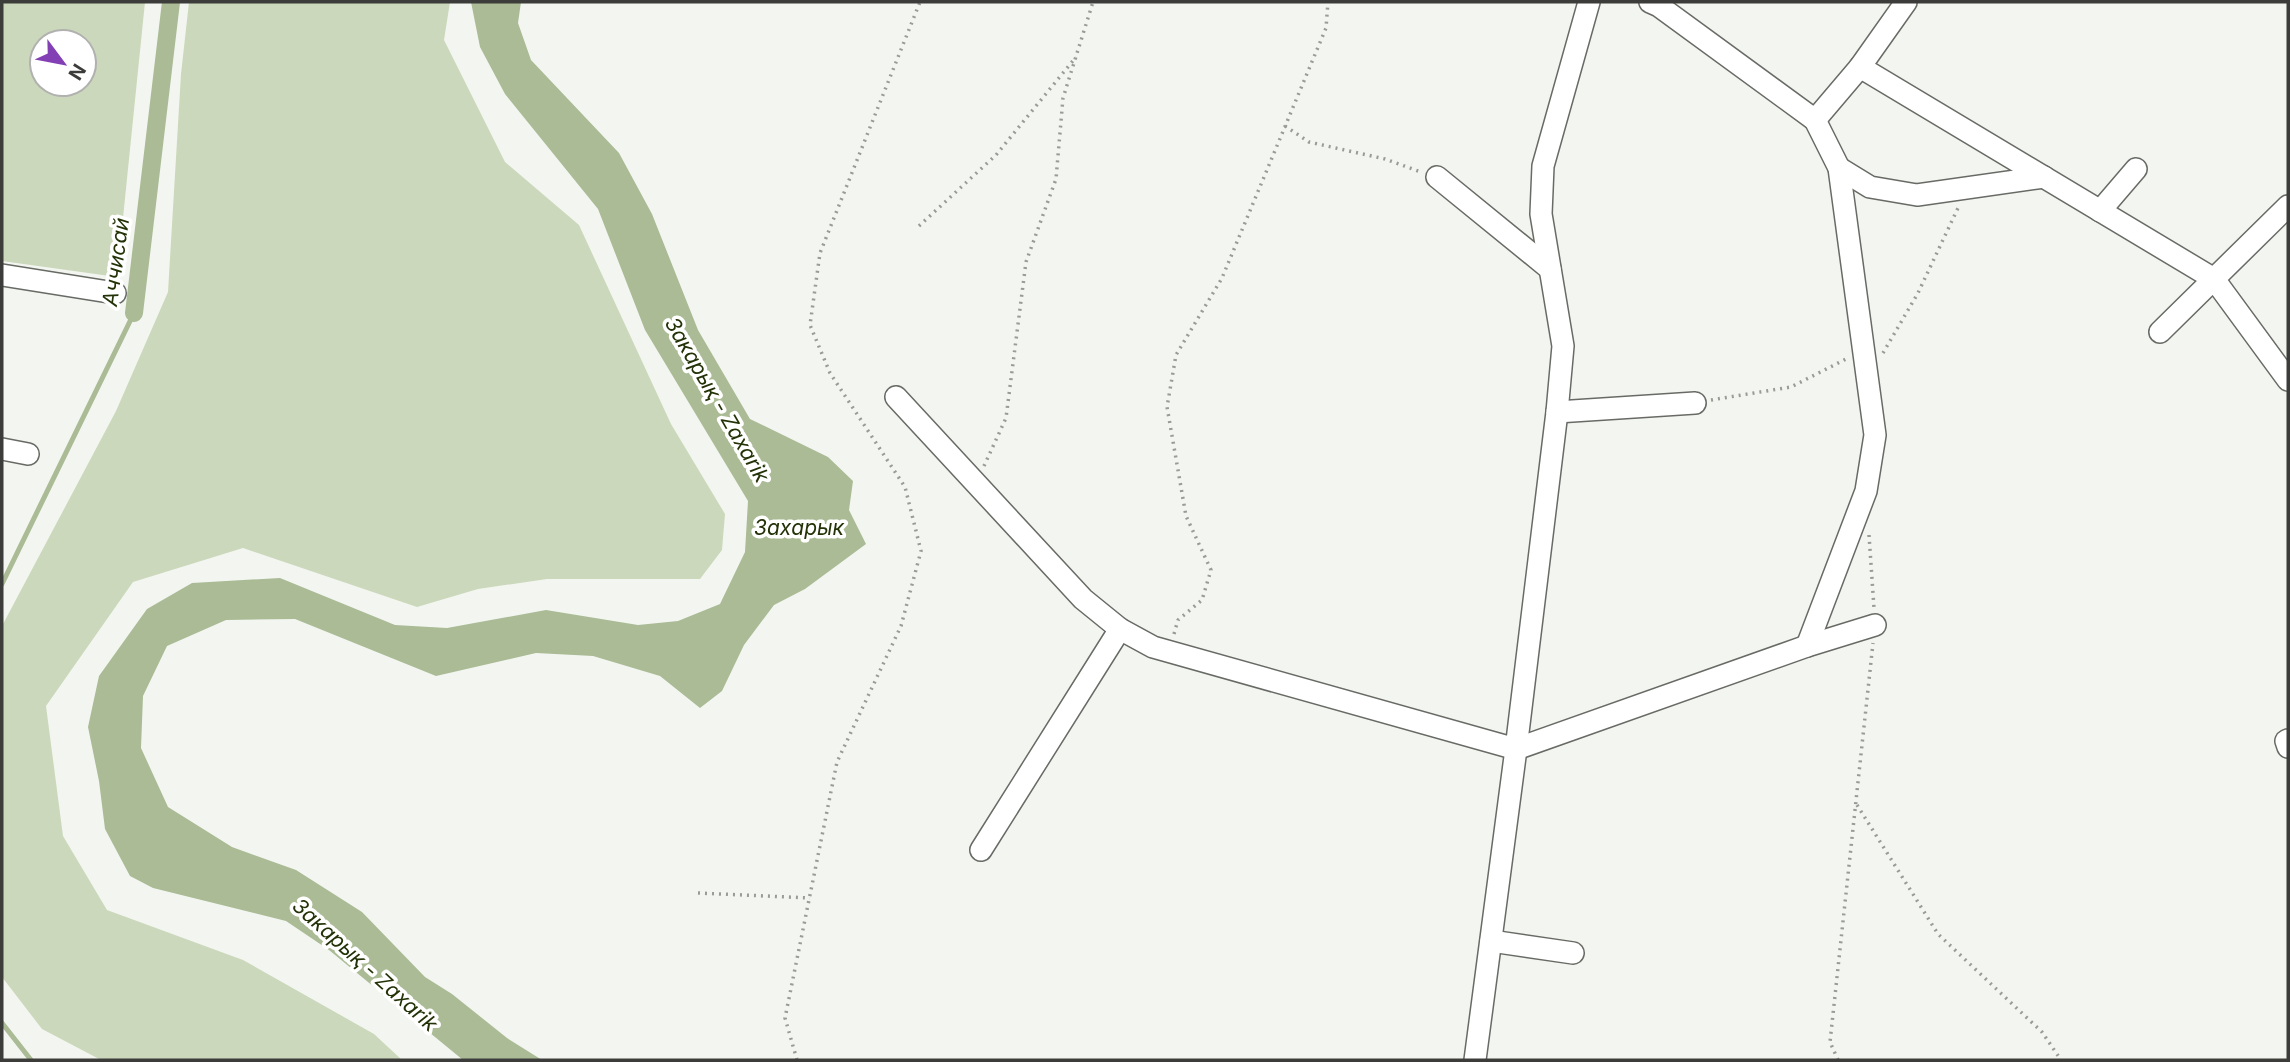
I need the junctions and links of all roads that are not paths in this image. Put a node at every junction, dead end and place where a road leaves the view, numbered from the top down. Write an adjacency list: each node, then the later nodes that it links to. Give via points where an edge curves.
1 (1588, 2): 12 (street, via 1543,166 1541,214)
2 (1650, 2): 5 (street)
3 (1906, 2): 4 (street)
4 (1860, 68): 5 (street); 9 (street)
5 (1815, 120): 6 (street)
6 (1839, 168): 9 (street, via 1870,187 1917,195); 25 (street, via 1875,435 1866,491)
7 (2136, 169): 11 (street)
8 (1437, 177): 12 (street)
9 (2044, 177): 11 (street)
10 (2288, 206): 14 (street)
11 (2100, 211): 14 (street)
12 (1550, 269): 20 (street, via 1563,346)
13 (2, 275): 15 (street)
14 (2214, 279): 16 (street); 17 (street)
15 (115, 293)
16 (2160, 332)
17 (2288, 380)
18 (896, 397): 24 (street, via 1083,599)
19 (1695, 403): 20 (street)
20 (1557, 412): 28 (street)
21 (2, 449): 22 (street)
22 (28, 454)
23 (1875, 625): 25 (street)
24 (1120, 629): 28 (street, via 1153,647); 29 (street)
25 (1807, 646): 28 (street)
26 (2288, 740): 27 (street)
27 (2288, 747)
28 (1517, 749): 30 (street)
29 (981, 850)
30 (1491, 942): 31 (street); 32 (street)
31 (1573, 953)
32 (1475, 1060)

